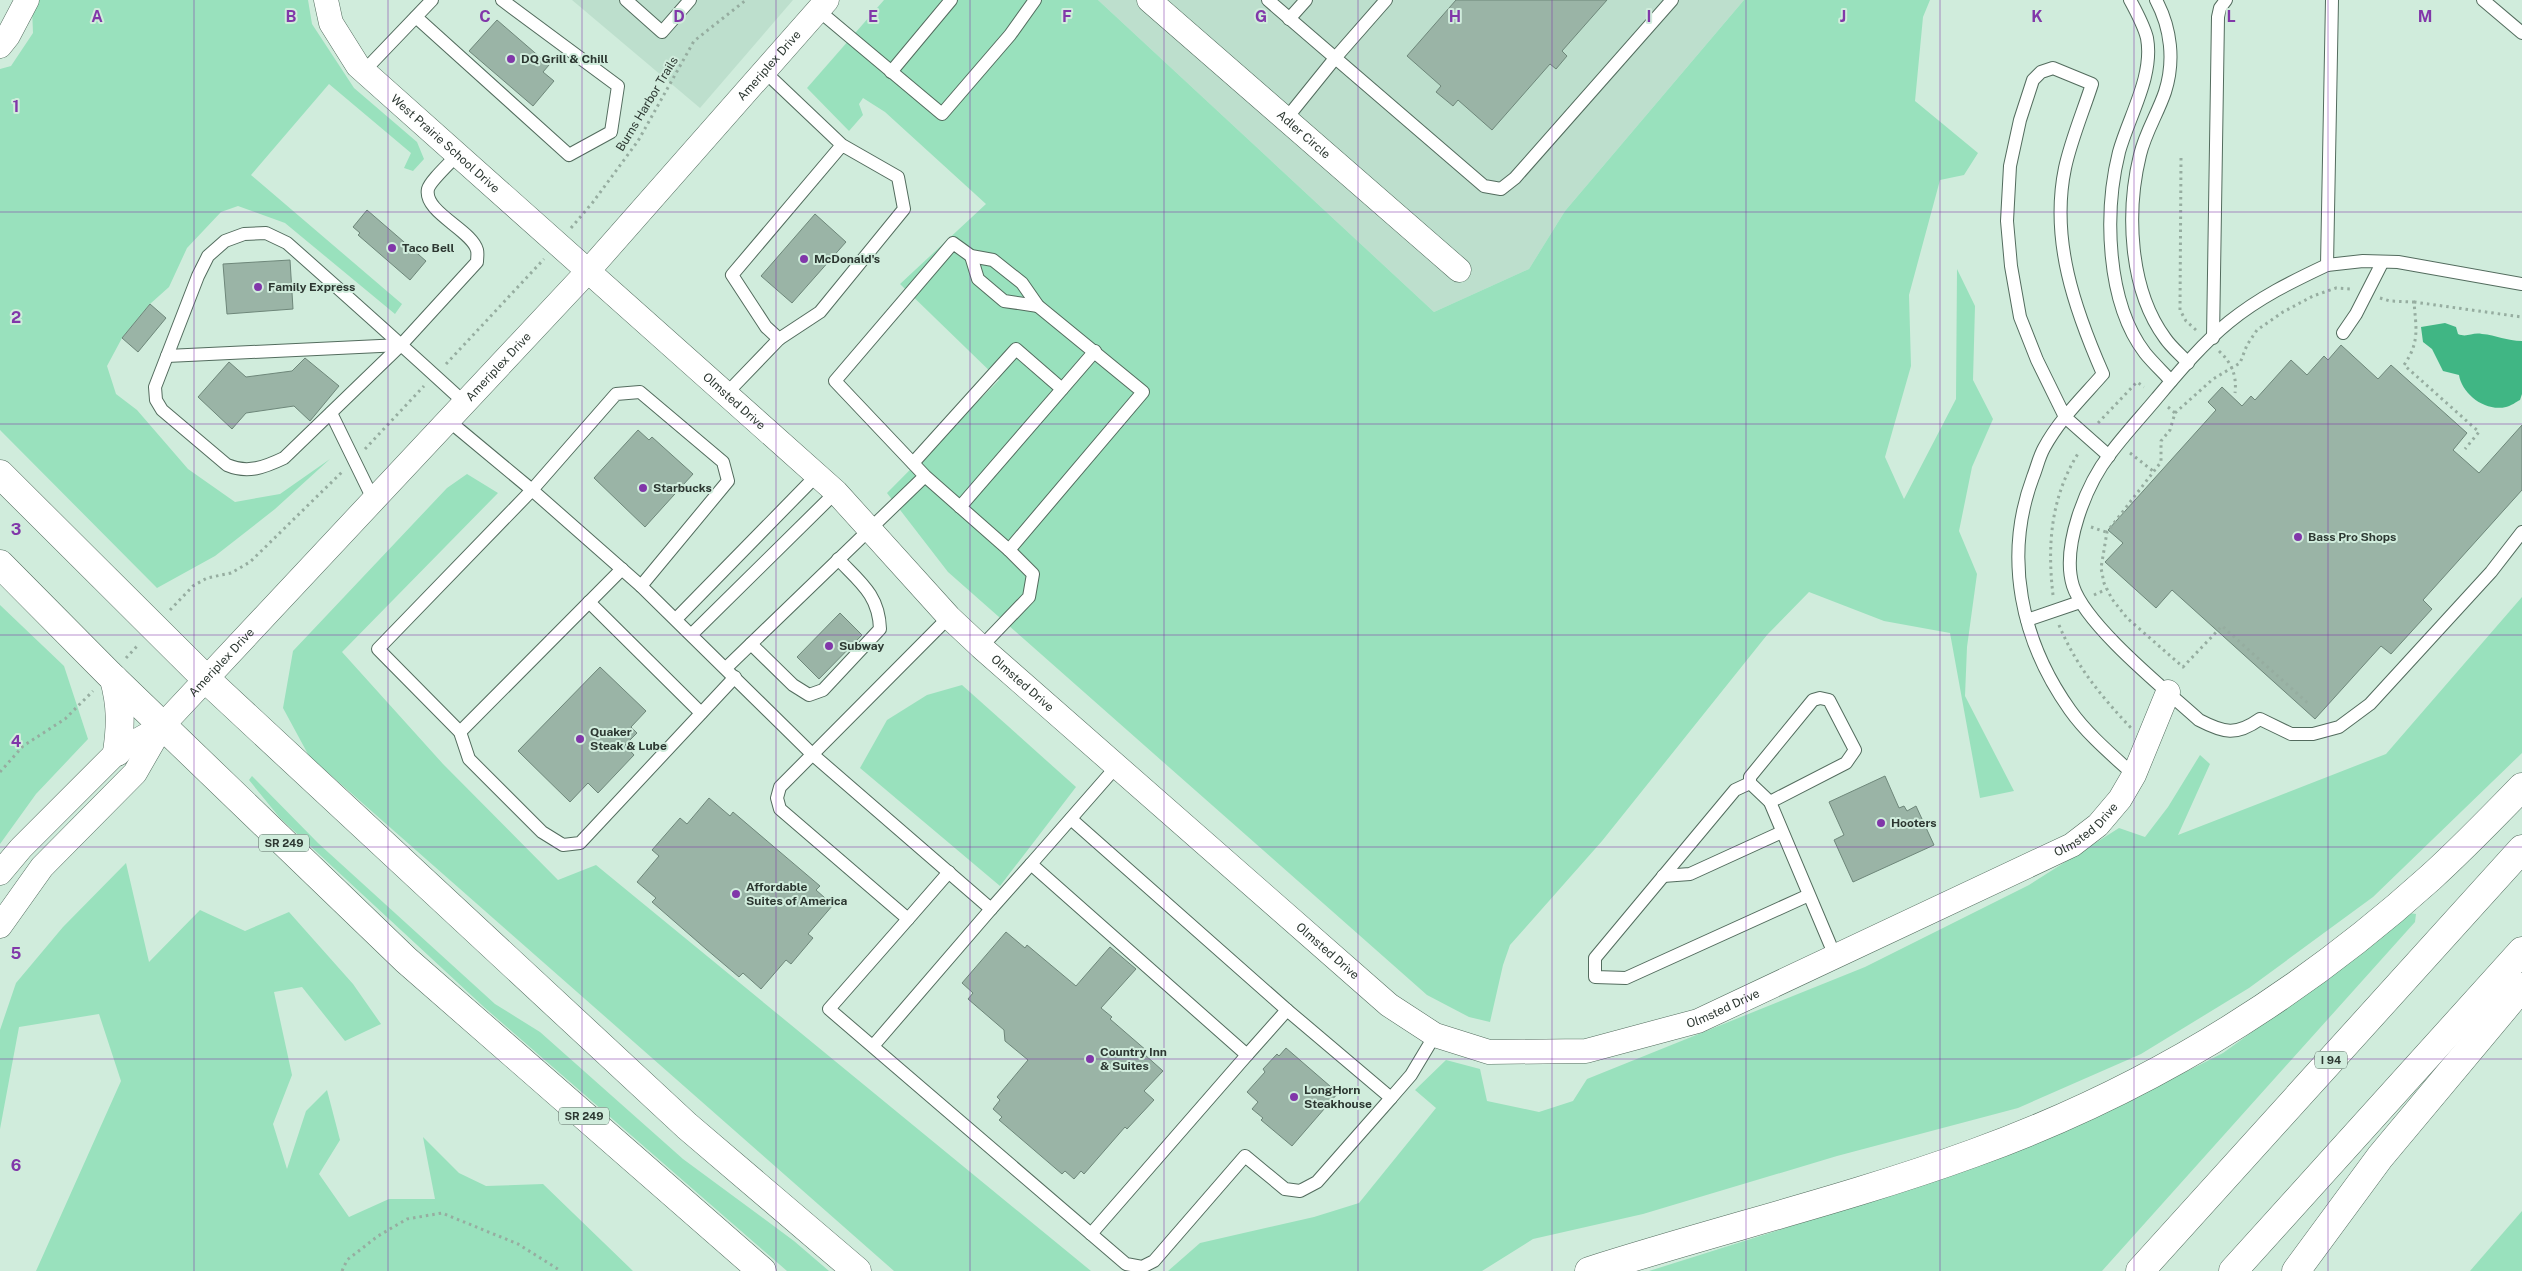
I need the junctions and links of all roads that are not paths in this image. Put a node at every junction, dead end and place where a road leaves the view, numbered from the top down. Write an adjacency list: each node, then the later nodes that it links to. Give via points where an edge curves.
1 (27, 0): 23 (street)
2 (326, 0): 25 (street, West Prairie School Drive, via 331,23)
3 (432, 0): 20 (lane)
4 (502, 0): 20 (lane, via 618,86 611,132 569,155)
5 (626, 0): 6 (lane, via 662,32)
6 (690, 0)
7 (951, 0): 27 (lane)
8 (1036, 0): 27 (lane, via 1010,36 942,114)
9 (1268, 0): 21 (lane)
10 (1306, 0): 21 (lane)
11 (1386, 0): 24 (lane)
12 (1672, 0): 24 (lane, via 1502,189 1484,186)
13 (2130, 0): 45 (lane, via 2147,38 2147,69 2119,153 2110,206 2110,250 2118,293 2130,324 2145,353)
14 (2156, 0): 44 (lane, via 2170,37 2170,63 2165,91 2140,154 2131,232 2137,271 2149,311 2164,338)
15 (2226, 0): 40 (lane, via 2218,17)
16 (2332, 0): 33 (lane)
17 (2483, 0): 22 (lane)
18 (1160, 4): 28 (street, Adler Circle)
19 (822, 5): 26 (street, Ameriplex Drive); 27 (lane)
20 (416, 17): 25 (lane)
21 (1290, 18): 24 (lane)
22 (2522, 33)
23 (3, 37)
24 (1336, 57): 28 (lane)
25 (364, 71): 30 (street, West Prairie School Drive)
26 (764, 71): 29 (lane); 34 (street, Ameriplex Drive)
27 (891, 72)
28 (1286, 119): 35 (street, Adler Circle)
29 (842, 144): 39 (lane, via 732,275 766,327); 39 (lane, via 898,177 904,209 820,312)
30 (458, 154): 34 (street, West Prairie School Drive); 41 (lane, via 428,187 428,196 433,206 473,242 478,251 477,262)
31 (971, 256): 37 (lane, via 993,260 1022,283); 37 (lane, via 978,279 1004,302); 53 (lane, via 953,243 835,381)
32 (2382, 263): 33 (lane, via 2363,261); 36 (lane, via 2398,262); 38 (lane)
33 (2327, 265): 40 (lane, via 2277,288 2228,323)
34 (589, 270): 47 (street, Olmsted Drive); 48 (street, Ameriplex Drive)
35 (1459, 270)
36 (2522, 284)
37 (1038, 306): 42 (lane)
38 (2343, 333)
39 (779, 339): 47 (lane)
40 (2211, 340): 44 (lane)
41 (401, 345): 43 (lane); 43 (lane, via 287,243 266,233 244,234 225,241 208,256); 48 (lane); 49 (lane)
42 (1095, 351): 46 (lane); 63 (lane, via 1143,392)
43 (167, 356): 49 (lane, via 155,387 156,400 162,410 227,465 239,470 267,466 284,458)
44 (2188, 363): 45 (lane)
45 (2171, 381): 52 (lane)
46 (1062, 389): 53 (lane, via 1016,349); 60 (lane)
47 (726, 394): 55 (street, Olmsted Drive)
48 (465, 403): 51 (street, Ameriplex Drive)
49 (331, 413): 59 (lane)
50 (2065, 417): 50 (lane, via 2103,374 2080,322 2068,280 2061,236 2065,168 2092,84 2053,68 2041,72 2033,80 2020,120 2010,166 2007,221 2020,317); 52 (lane); 72 (lane, via 2044,449 2025,499 2017,548 2019,587)
51 (449, 421): 57 (lane); 59 (street, Ameriplex Drive)
52 (2109, 456): 69 (lane, via 2089,491 2072,536 2070,562)
53 (913, 463): 56 (lane)
54 (0, 474): 78 (main road, via 163,619)
55 (817, 476): 58 (street, Olmsted Drive); 71 (lane)
56 (925, 476): 60 (lane); 61 (lane)
57 (532, 490): 66 (lane); 67 (lane, via 616,394 640,392 723,462 728,481); 82 (lane, via 378,649)
58 (836, 492): 61 (street, Olmsted Drive); 73 (lane)
59 (374, 501): 78 (street, Ameriplex Drive)
60 (960, 507): 63 (lane)
61 (869, 530): 64 (lane); 70 (street, Olmsted Drive)
62 (2522, 532): 79 (lane, via 2496,566 2370,704 2340,727 2313,734 2291,734 2260,719 2234,732 2216,729 2199,720)
63 (1009, 550): 75 (lane, via 1033,574 1029,597)
64 (838, 559): 74 (lane); 74 (lane, via 872,596 879,613 880,629 823,690 810,695 794,685)
65 (0, 564): 77 (main road, SR 249)
66 (622, 569): 67 (lane); 68 (lane)
67 (642, 586): 71 (lane)
68 (589, 602): 80 (lane); 82 (lane)
69 (2080, 602): 72 (lane); 79 (lane, via 2095,622)
70 (950, 616): 75 (street, Olmsted Drive); 84 (lane)
71 (676, 619): 73 (lane)
72 (2027, 620): 86 (lane, via 2049,678 2071,712)
73 (692, 634): 76 (lane)
74 (751, 644): 76 (lane)
75 (981, 648): 85 (street, Olmsted Drive)
76 (730, 673): 80 (lane); 84 (lane)
77 (112, 677): 81 (main road, SR 249); 83 (main road, via 120,702)
78 (207, 680): 81 (street, Ameriplex Drive); 111 (main road, via 692,1130)
79 (2168, 692): 86 (street, Olmsted Drive)
80 (701, 713): 82 (lane, via 580,843 562,845 542,832 469,759)
81 (162, 726): 83 (street, Ameriplex Drive); 100 (street, Ameriplex Drive, via 135,773 42,867); 110 (main road, SR 249, via 406,960)
82 (460, 732)
83 (117, 752): 95 (street, Ameriplex Drive)
84 (812, 754): 94 (lane); 99 (lane, via 780,787 777,798 780,809)
85 (1116, 767): 90 (lane); 105 (street, Olmsted Drive, via 1389,1005)
86 (2134, 775): 102 (street, Olmsted Drive, via 2120,799 2098,825 2072,845)
87 (1750, 783): 89 (lane); 89 (lane, via 1750,777 1813,700 1829,700 1854,750 1846,763); 96 (lane, via 1735,790)
88 (2522, 787): 112 (main road, via 2431,877 2343,951 2233,1027 2155,1072 2059,1119 1975,1152)
89 (1770, 802): 91 (lane)
90 (1071, 819): 93 (lane); 104 (lane)
91 (1782, 832): 96 (lane, via 1690,874); 97 (lane)
92 (2522, 848): 113 (main road, I 94)
93 (1031, 864): 98 (lane); 107 (lane)
94 (948, 872): 98 (lane); 99 (lane)
95 (0, 873)
96 (1663, 876): 97 (lane, via 1595,958 1595,977 1626,978)
97 (1809, 895): 102 (lane)
98 (991, 909): 106 (lane)
99 (908, 918): 106 (lane, via 829,1009)
100 (0, 926)
101 (2522, 951): 114 (main road)
102 (1835, 956): 105 (street, Olmsted Drive, via 1698,1021 1586,1051 1489,1052)
103 (2522, 987): 115 (main road, via 2380,1157)
104 (1287, 1010): 107 (lane); 108 (lane)
105 (1435, 1035): 108 (lane, via 1411,1075)
106 (873, 1046): 109 (lane)
107 (1247, 1055): 109 (lane)
108 (1391, 1098): 109 (lane, via 1317,1182 1300,1191 1285,1189 1245,1156 1154,1261 1142,1267 1126,1264)
109 (1091, 1234)
110 (762, 1271)
111 (857, 1271)
112 (1589, 1271)
113 (2140, 1271)
114 (2232, 1271)
115 (2296, 1271)

